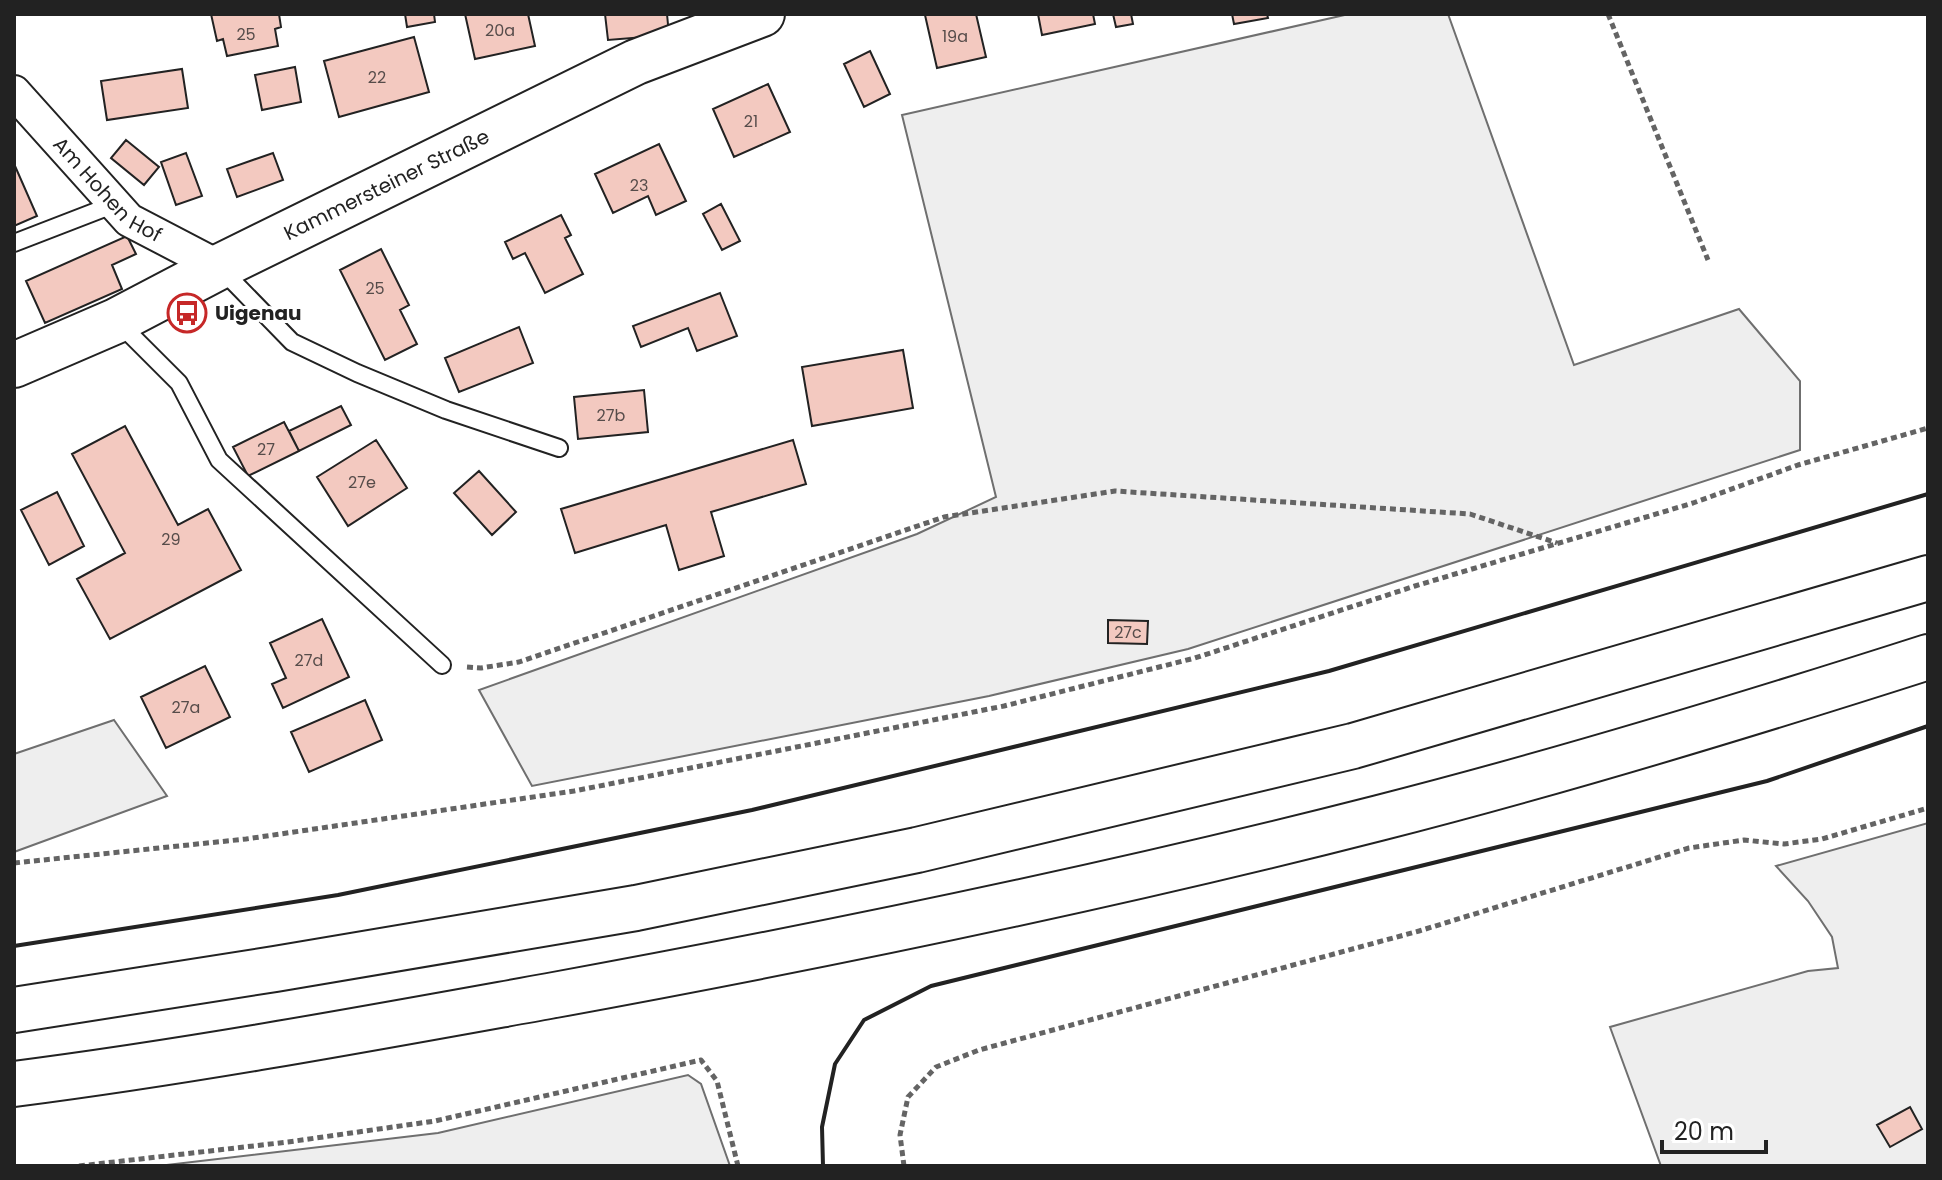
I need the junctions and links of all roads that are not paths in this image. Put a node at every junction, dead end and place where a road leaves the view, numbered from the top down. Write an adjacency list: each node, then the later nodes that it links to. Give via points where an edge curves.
1 (762, 14): 5 (main road, Kammersteiner Straße, via 636,62)
2 (14, 92): 3 (street, Am Hohen Hof)
3 (115, 204): 4 (lane); 5 (street, Am Hohen Hof, via 129,220)
4 (14, 243)
5 (219, 267): 6 (main road, Kammersteiner Straße); 8 (lane, via 292,342 446,410)
6 (116, 321): 7 (main road, Kammersteiner Straße); 11 (lane, via 179,383 219,460)
7 (14, 365)
8 (559, 448)
9 (1928, 578): 12 (main road, via 1353,746 917,850 636,908)
10 (1928, 657): 13 (main road, via 1380,818 995,908 748,960 360,1030)
11 (442, 665)
12 (14, 1010)
13 (14, 1084)

